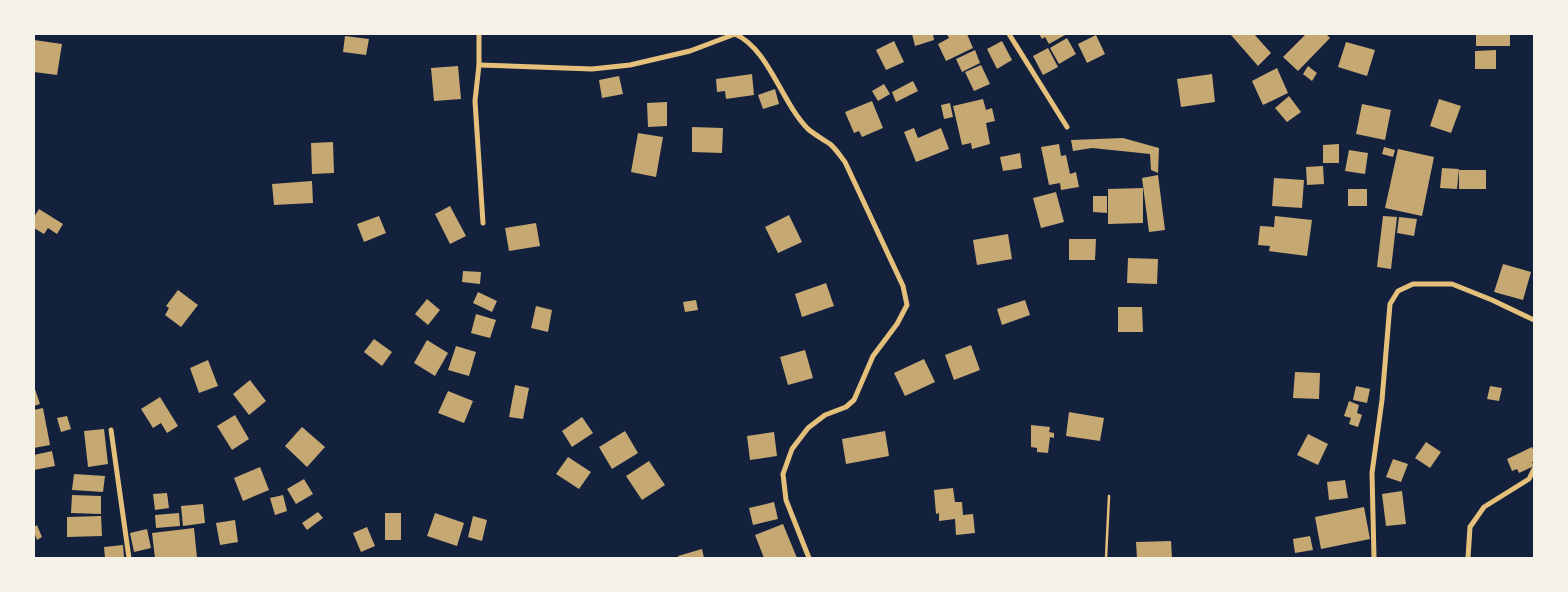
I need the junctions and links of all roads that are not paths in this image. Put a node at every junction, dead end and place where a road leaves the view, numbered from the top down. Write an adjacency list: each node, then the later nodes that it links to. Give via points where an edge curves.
1 (479, 34): 4 (street)
2 (735, 34): 4 (street, via 690,51 630,65 592,69); 11 (street, via 752,44 808,128 832,146 846,162 903,286 907,305 873,356 854,400 808,428 792,449 783,474 786,500)
3 (1009, 34): 5 (street)
4 (479, 65): 6 (street, via 475,101)
5 (1067, 127)
6 (483, 223)
7 (1534, 320): 12 (street, via 1452,284 1413,284 1398,291 1390,304 1372,474)
8 (111, 430): 10 (street)
9 (1534, 469): 13 (street, via 1529,479 1484,507 1470,527)
10 (129, 558)
11 (809, 558)
12 (1374, 558)
13 (1468, 558)

